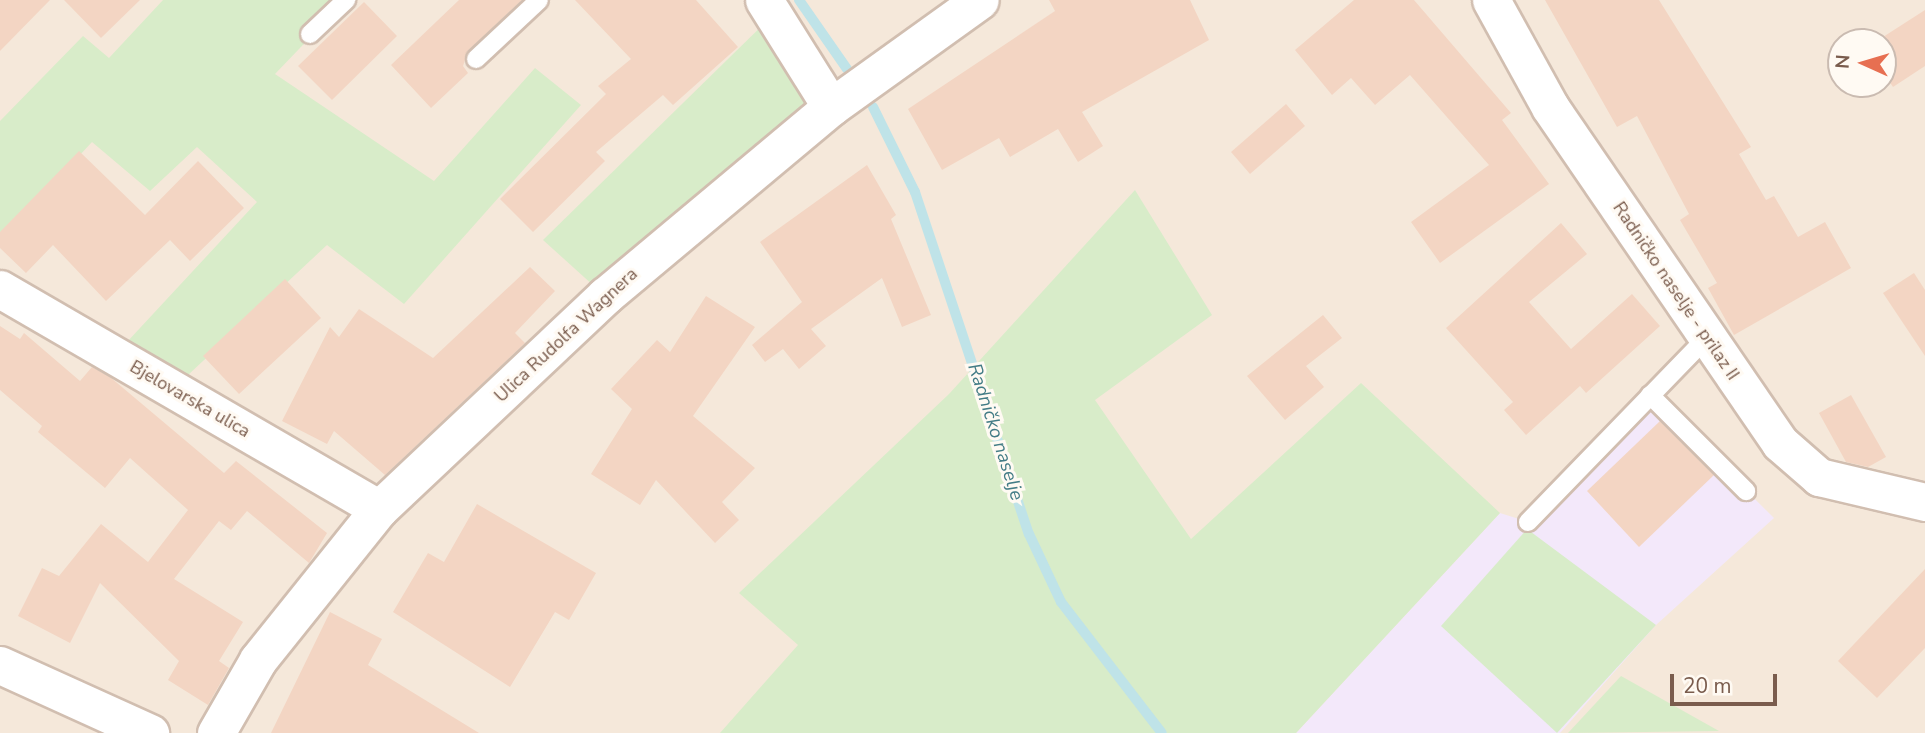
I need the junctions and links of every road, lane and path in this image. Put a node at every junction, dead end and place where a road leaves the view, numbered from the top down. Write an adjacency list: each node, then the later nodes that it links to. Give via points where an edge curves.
1 (346, 0): 6 (lane)
2 (539, 0): 7 (lane)
3 (764, 0): 8 (street)
4 (980, 0): 8 (street, Ulica Rudolfa Wagnera)
5 (1491, 0): 10 (street, Radničko naselje - prilaz II, via 1550,107)
6 (310, 34)
7 (476, 59)
8 (831, 107): 14 (street, Ulica Rudolfa Wagnera, via 605,296)
9 (0, 289): 14 (street, Bjelovarska ulica)
10 (1708, 336): 11 (lane); 13 (street, Radničko naselje - prilaz II, via 1780,443 1819,477)
11 (1650, 395): 12 (lane); 15 (lane)
12 (1746, 491)
13 (1925, 502)
14 (379, 509): 18 (street, Ulica Rudolfa Wagnera, via 258,660)
15 (1528, 522)
16 (0, 665): 17 (street)
17 (150, 733)
18 (216, 733)

